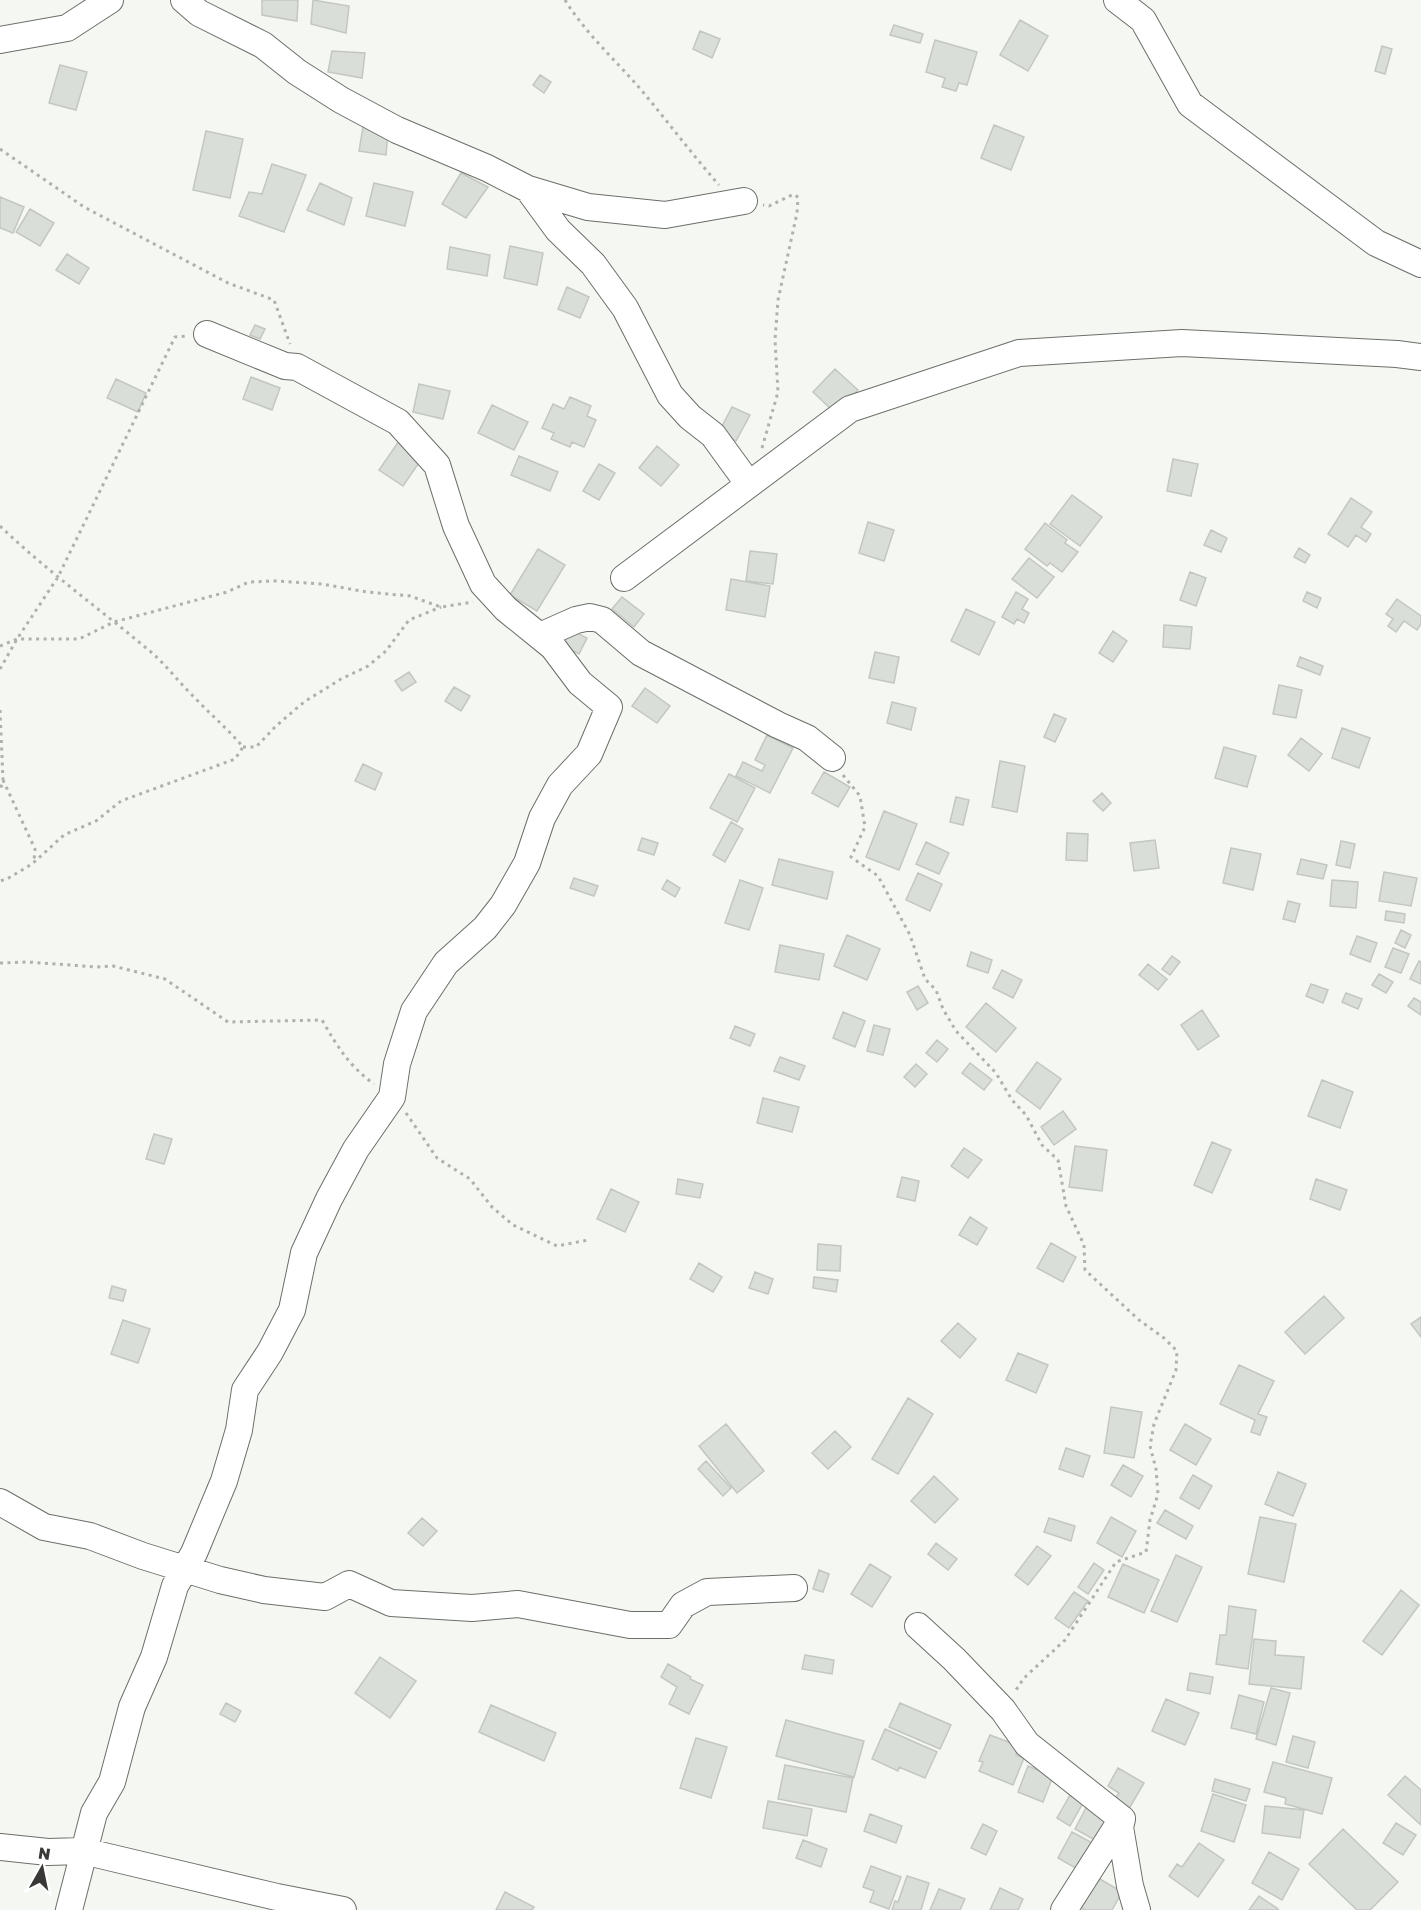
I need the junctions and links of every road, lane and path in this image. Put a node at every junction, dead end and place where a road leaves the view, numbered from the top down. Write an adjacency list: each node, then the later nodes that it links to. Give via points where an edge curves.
1 (110, 0): 5 (street, via 67,28)
2 (184, 0): 7 (street, via 199,13 263,45 341,100 397,130)
3 (565, 0): 8 (path, via 720,186)
4 (1117, 0): 9 (street, via 1143,20 1191,104 1376,243)
5 (0, 40)
6 (0, 149): 12 (path, via 84,207 228,283 274,300)
7 (528, 189): 8 (street, via 588,207 665,215); 14 (street, via 626,308 670,395 713,435)
8 (744, 201): 13 (path, via 769,206 792,195 798,198 778,300 778,392)
9 (1421, 264)
10 (207, 334): 12 (street, via 285,366); 16 (path, via 175,337)
11 (1421, 357): 17 (street, via 1182,343 1019,353 850,409)
12 (297, 367): 18 (street, via 399,422 438,465 456,526 483,584)
13 (759, 455)
14 (745, 479)
15 (0, 526): 16 (path)
16 (58, 577): 20 (path); 22 (path)
17 (624, 578)
18 (495, 597): 19 (path); 21 (street)
19 (441, 606): 20 (path, via 410,596 322,584 258,581); 26 (path, via 409,620 386,651 368,666 304,702 256,747)
20 (114, 622): 22 (path, via 79,639); 26 (path, via 153,653)
21 (540, 636): 27 (street, via 576,620 602,620 641,653 807,738); 33 (street, via 580,683 609,707 589,754 560,785 542,818 527,863 503,904 485,928 446,963 414,1011 397,1064)
22 (16, 639): 23 (path); 24 (path)
23 (0, 646)
24 (0, 669)
25 (0, 710): 28 (path)
26 (243, 747): 30 (path, via 238,757 121,801 96,821 64,835)
27 (832, 758): 39 (path, via 860,796 865,827 851,857 878,876 910,935 925,979 936,990 956,1031 996,1073 1042,1145 1058,1160 1066,1206 1084,1245 1085,1270 1177,1351 1176,1370 1163,1397 1150,1446 1158,1494 1146,1552 1116,1562 1065,1640 1024,1678)
28 (3, 780): 29 (path); 30 (path, via 35,849)
29 (0, 791)
30 (34, 862): 31 (path)
31 (0, 881)
32 (0, 963): 33 (path, via 114,966 165,979 228,1022 322,1020 359,1073)
33 (392, 1097): 34 (path, via 437,1158 470,1179 492,1207 513,1225 557,1246); 36 (street, via 356,1149 304,1253 292,1310 245,1390 239,1430 224,1481)
34 (588, 1240)
35 (0, 1502): 36 (street, via 44,1527 90,1536)
36 (185, 1568): 37 (street, via 264,1590 325,1597 350,1584 391,1603 472,1608 518,1604 630,1625 669,1625 683,1605 707,1592); 42 (street, via 132,1707 112,1782 94,1813)
37 (794, 1588)
38 (918, 1626): 39 (street)
39 (1003, 1710): 40 (street, via 1027,1744)
40 (1122, 1819): 45 (street); 46 (street, via 1120,1827)
41 (0, 1847): 42 (street)
42 (83, 1851): 43 (street); 44 (street)
43 (69, 1910)
44 (343, 1910)
45 (1064, 1910)
46 (1137, 1910)

